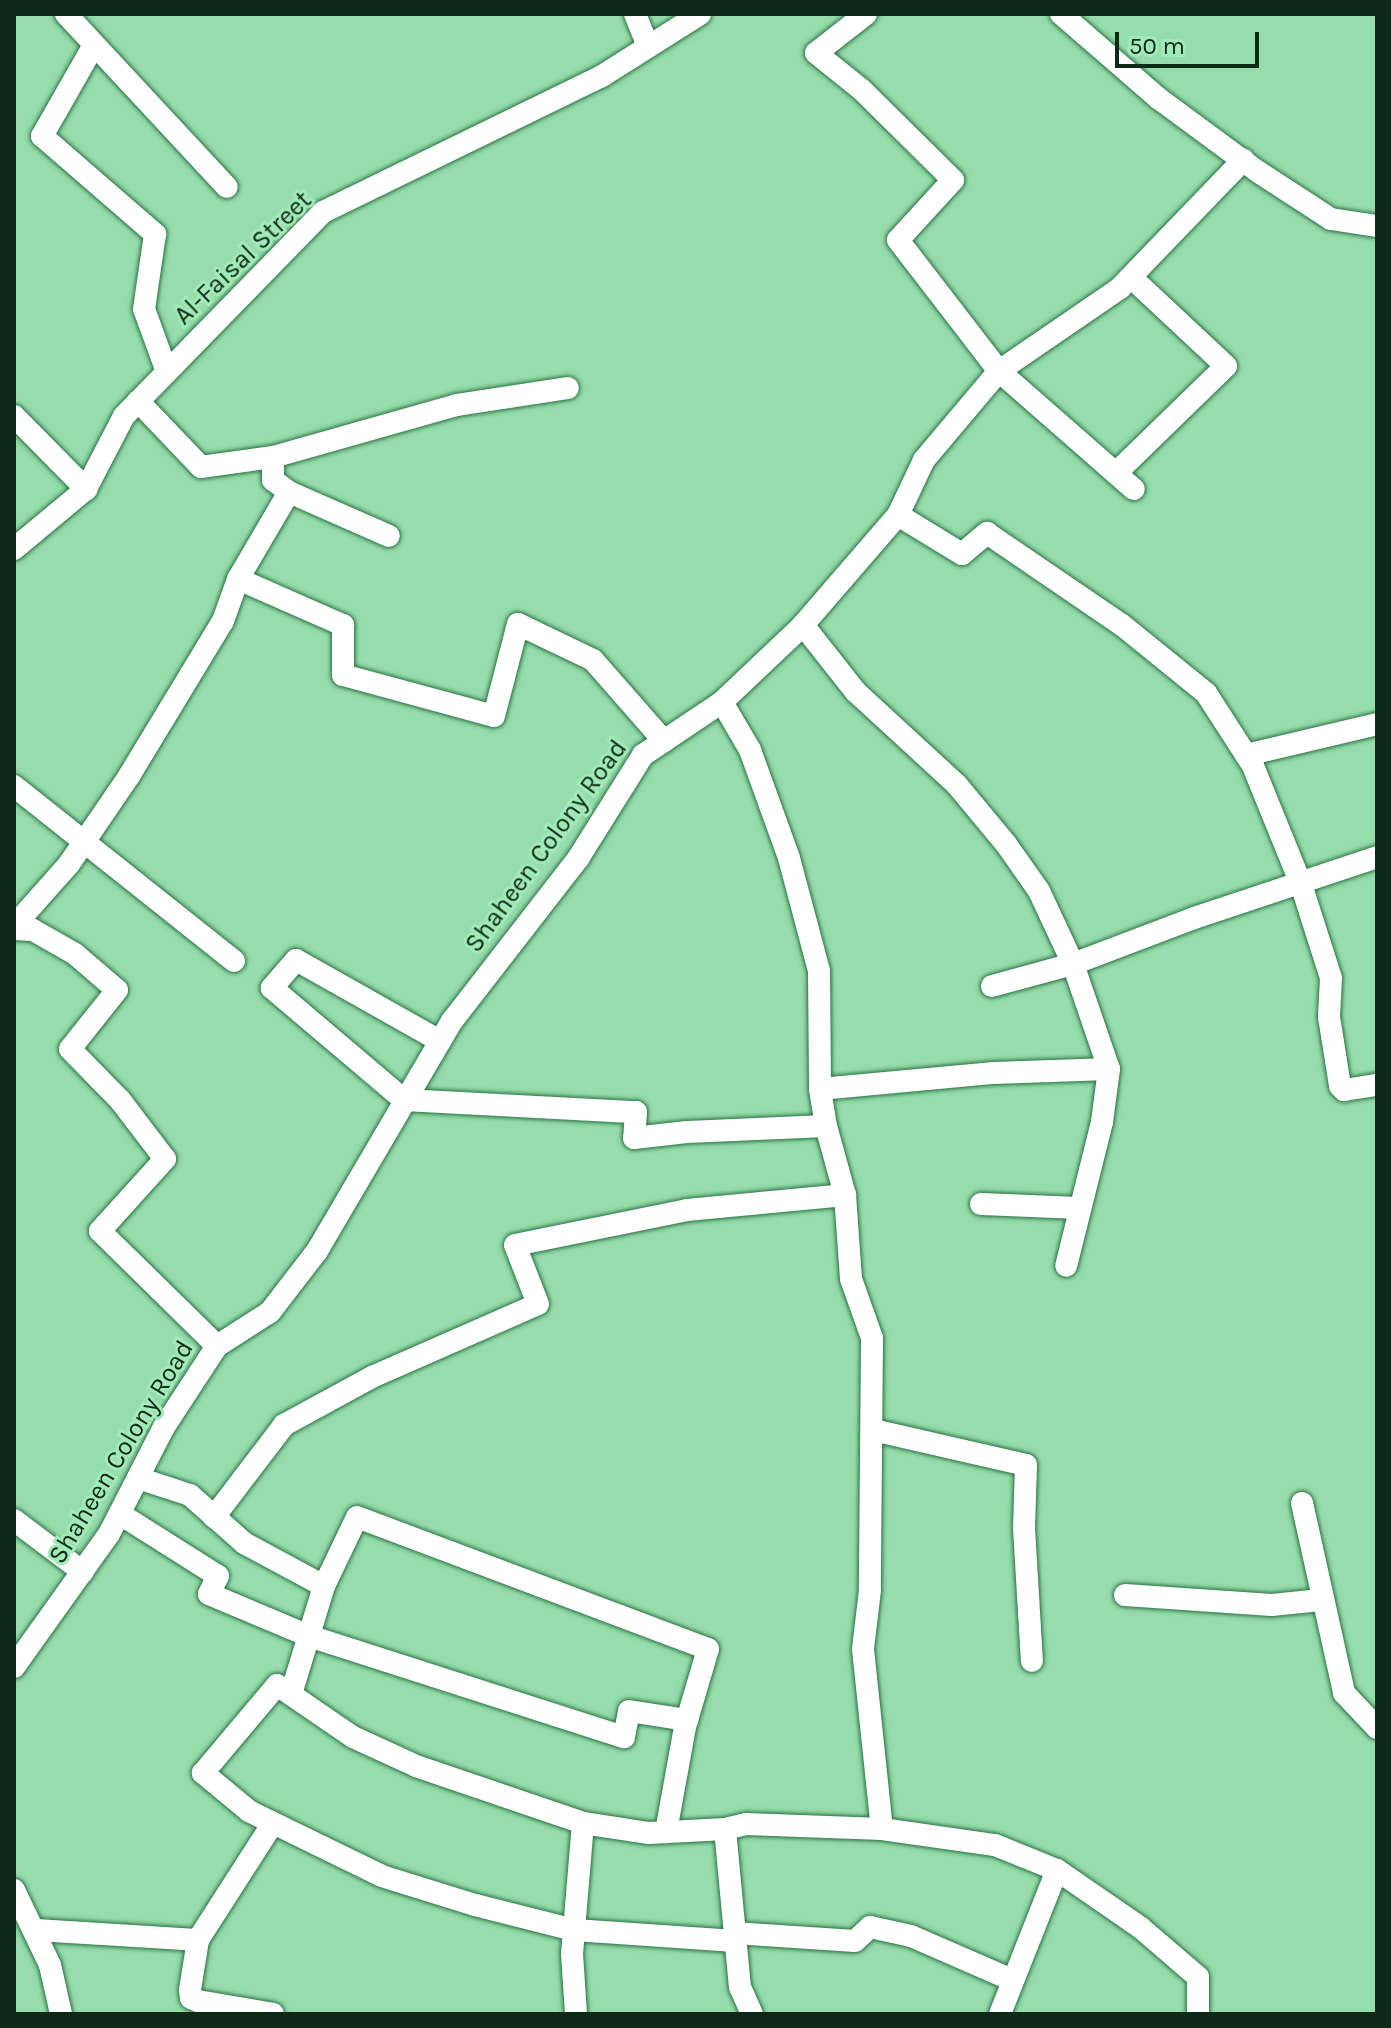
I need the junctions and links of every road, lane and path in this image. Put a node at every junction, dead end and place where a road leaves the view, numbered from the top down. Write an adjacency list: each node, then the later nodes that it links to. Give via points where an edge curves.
1 (66, 14): 6 (street)
2 (635, 14): 7 (street)
3 (700, 14): 7 (street, Al-Faisal Street)
4 (866, 14): 12 (street, via 816,53 862,90 953,180 898,240)
5 (1061, 14): 8 (street, via 1158,98)
6 (94, 45): 9 (street); 13 (street, via 42,136 155,234 144,309)
7 (648, 46): 13 (street, Al-Faisal Street, via 602,76 323,212)
8 (1243, 160): 10 (street, via 1331,219); 11 (street, Shaheen Colony Road)
9 (227, 187)
10 (1377, 226)
11 (1131, 277): 12 (street, Shaheen Colony Road); 18 (street, via 1226,366)
12 (999, 371): 18 (street); 22 (street, Shaheen Colony Road, via 924,460)
13 (167, 372): 15 (street, Al-Faisal Street)
14 (568, 388): 17 (street, via 457,405)
15 (138, 401): 17 (street, via 201,467); 19 (street, Al-Faisal Street, via 124,416)
16 (14, 416): 19 (street)
17 (273, 457): 21 (street, via 273,480)
18 (1116, 473): 20 (street)
19 (86, 489): 24 (street, Al-Faisal Street)
20 (1134, 489)
21 (289, 492): 23 (street); 25 (street)
22 (898, 515): 26 (street, Shaheen Colony Road); 30 (street, via 962,554 987,533 1122,625 1206,693)
23 (389, 536)
24 (14, 549)
25 (238, 579): 29 (street, via 343,625 343,675 494,716 518,624 593,660); 32 (street, via 223,621)
26 (803, 625): 27 (street, Shaheen Colony Road); 37 (street, via 856,692 957,785 1006,844 1039,891)
27 (722, 702): 29 (street, Shaheen Colony Road); 42 (street, via 750,750 789,858 819,971)
28 (1377, 724): 30 (street)
29 (664, 741): 39 (street, Shaheen Colony Road, via 643,755 579,857)
30 (1246, 755): 34 (street)
31 (14, 786): 32 (street)
32 (85, 840): 35 (street); 36 (street)
33 (1377, 857): 34 (street)
34 (1301, 884): 37 (street); 41 (street, via 1331,978 1329,1017 1340,1086 1344,1090)
35 (14, 928): 49 (street, via 33,930 75,954 117,990 70,1049 120,1100 165,1159 100,1231)
36 (234, 961)
37 (1073, 964): 38 (street); 40 (street)
38 (992, 986)
39 (440, 1041): 43 (street, Shaheen Colony Road); 43 (street, via 296,960 272,988)
40 (1109, 1069): 42 (street); 47 (street)
41 (1377, 1085)
42 (820, 1089): 44 (street)
43 (404, 1100): 44 (street, via 636,1112 634,1138); 49 (street, Shaheen Colony Road, via 317,1251 270,1312)
44 (826, 1126): 45 (street)
45 (845, 1195): 50 (street, via 851,1279 872,1338); 54 (street, via 687,1210 515,1245 538,1304 372,1377 284,1425)
46 (981, 1204): 47 (street)
47 (1080, 1208): 48 (street)
48 (1066, 1266)
49 (217, 1346): 51 (street, Shaheen Colony Road)
50 (873, 1430): 61 (street, via 1026,1465); 69 (street, via 870,1590 863,1649)
51 (138, 1478): 53 (street, Shaheen Colony Road); 54 (street, via 190,1495)
52 (1302, 1503): 59 (street)
53 (120, 1514): 56 (street, Shaheen Colony Road); 60 (street, via 218,1576 209,1594)
54 (214, 1517): 57 (street, via 244,1543)
55 (14, 1520): 56 (street)
56 (83, 1572): 62 (street, Shaheen Colony Road)
57 (324, 1586): 60 (street); 64 (street, via 357,1517 708,1649)
58 (1125, 1595): 59 (street, via 1272,1605)
59 (1321, 1600): 65 (street, via 1344,1693)
60 (309, 1636): 63 (street); 64 (street, via 624,1737 629,1711)
61 (1032, 1661)
62 (14, 1667)
63 (291, 1694): 66 (street, via 277,1685 203,1773 249,1811); 67 (street, via 353,1737 416,1766)
64 (687, 1720): 70 (street)
65 (1377, 1728)
66 (273, 1823): 74 (street, via 382,1876); 76 (street)
67 (583, 1823): 70 (street); 74 (street)
68 (725, 1829): 69 (street, via 746,1824); 70 (street); 75 (street)
69 (882, 1829): 71 (street, via 995,1845)
70 (666, 1832)
71 (1057, 1870): 77 (street); 83 (street, via 1141,1928 1198,1977)
72 (14, 1890): 73 (street)
73 (35, 1930): 76 (street); 78 (street)
74 (574, 1930): 75 (street); 80 (street)
75 (735, 1937): 77 (street, via 855,1941 870,1927 911,1936); 81 (street, via 740,1987)
76 (198, 1940): 79 (street, via 191,1998)
77 (1012, 1980): 82 (street)
78 (61, 2014)
79 (273, 2014)
80 (576, 2014)
81 (752, 2014)
82 (1000, 2014)
83 (1198, 2014)

